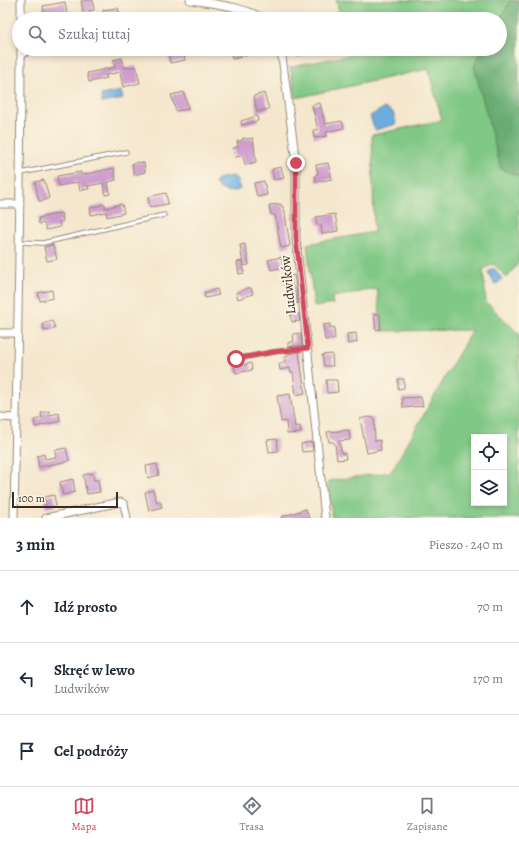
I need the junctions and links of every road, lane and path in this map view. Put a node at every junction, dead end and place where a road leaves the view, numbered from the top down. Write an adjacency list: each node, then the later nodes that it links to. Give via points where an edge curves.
1 (21, 0): 3 (street)
2 (190, 0): 4 (street)
3 (21, 12)
4 (249, 12)
5 (23, 56): 7 (lane)
6 (282, 56): 16 (street, Ludwików, via 296,163 296,238)
7 (21, 58): 9 (street)
8 (126, 152): 9 (lane)
9 (21, 173): 11 (street)
10 (0, 204): 11 (street)
11 (20, 204): 13 (street)
12 (164, 215): 13 (lane, via 43,242)
13 (19, 242): 15 (street)
14 (0, 333): 15 (street)
15 (16, 333): 19 (street)
16 (308, 348): 17 (lane); 23 (street, Ludwików)
17 (236, 359)
18 (0, 418): 19 (street)
19 (15, 418): 20 (street)
20 (14, 518)
21 (46, 518): 22 (street, via 120,502 124,504)
22 (127, 518)
23 (325, 518)

